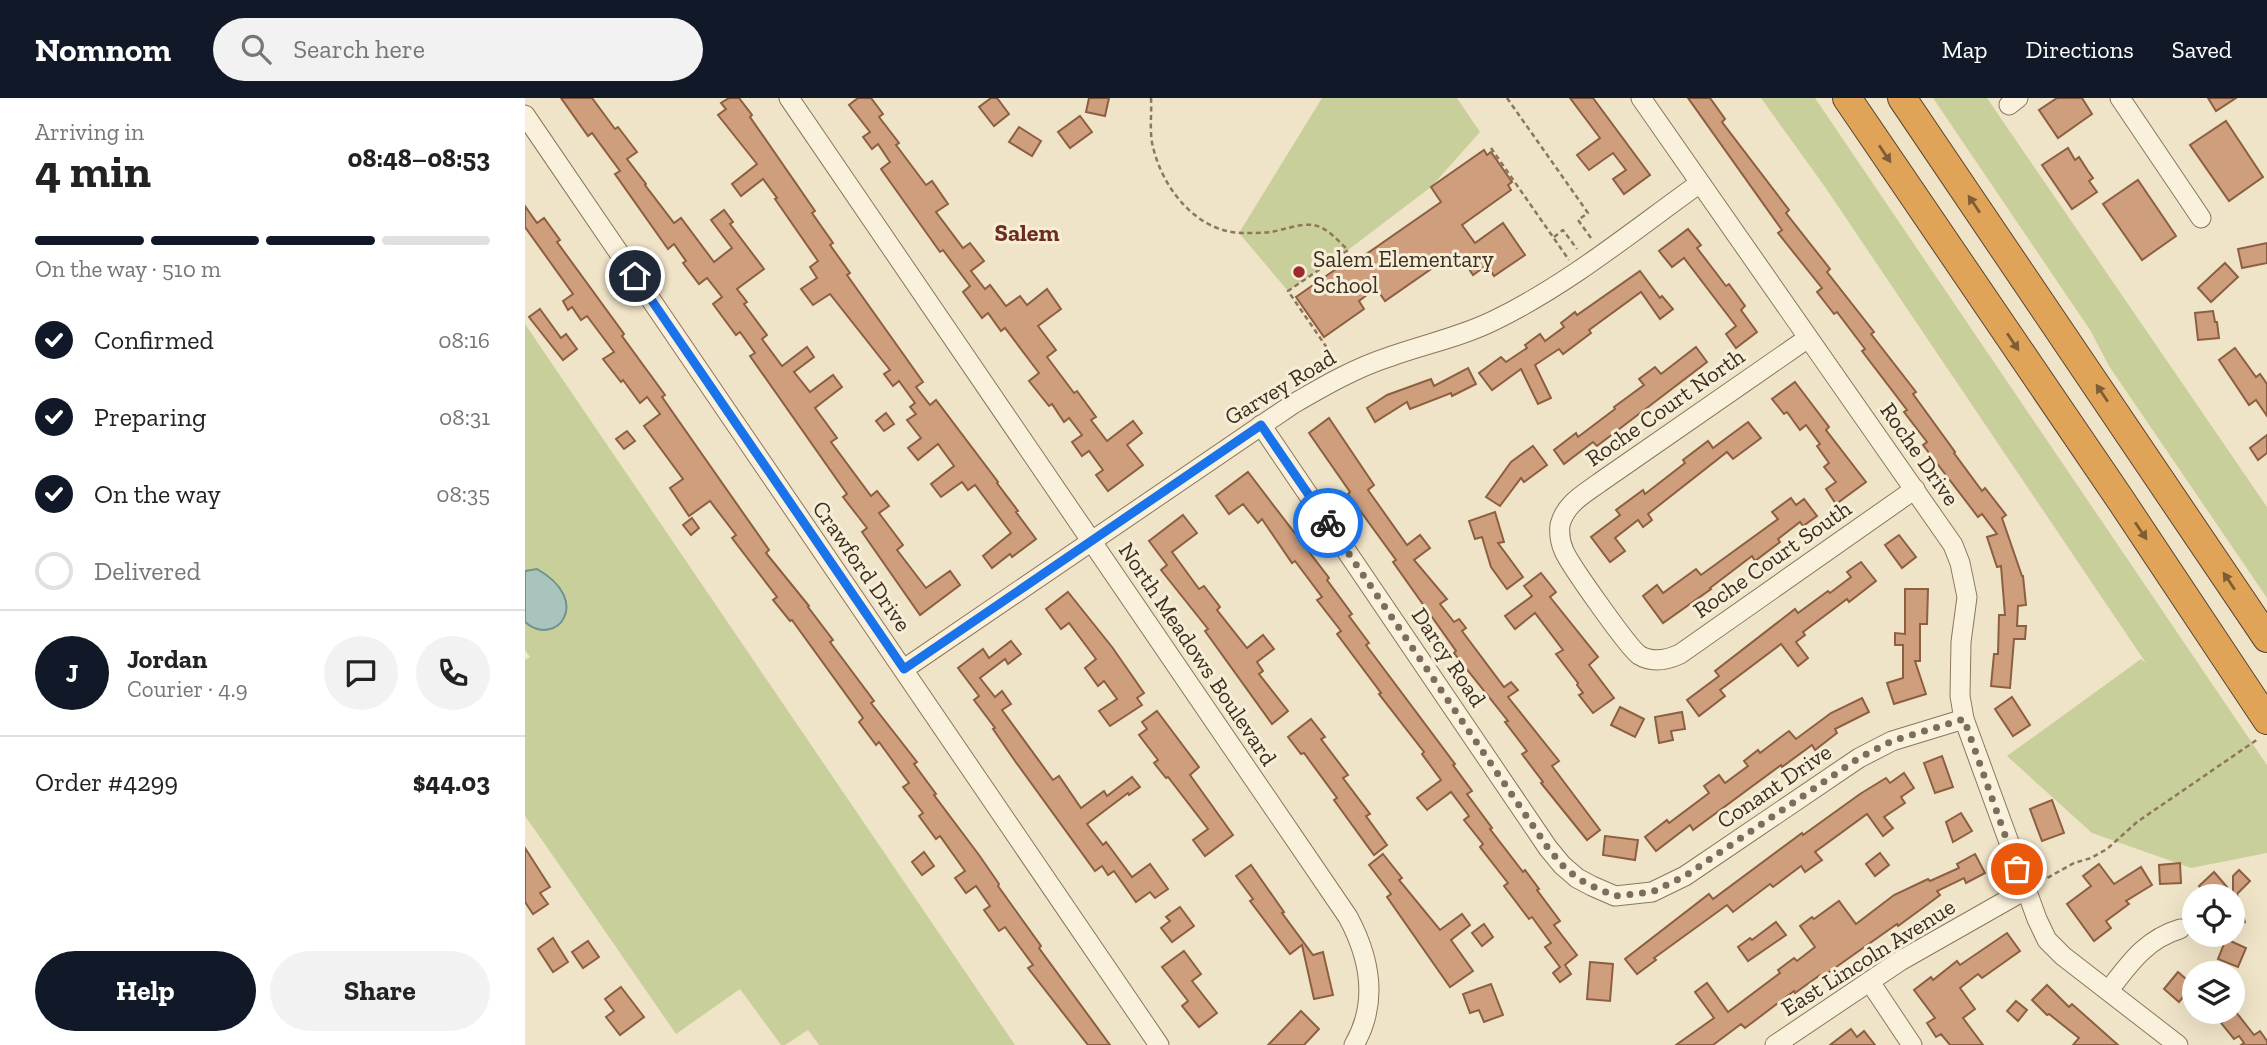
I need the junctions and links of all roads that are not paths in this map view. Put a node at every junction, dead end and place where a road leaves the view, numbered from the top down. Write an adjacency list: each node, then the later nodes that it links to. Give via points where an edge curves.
1 (789, 98): 12 (street, North Meadows Boulevard)
2 (1641, 98): 7 (street, Roche Drive)
3 (1847, 98): 17 (highway, one-way to 17)
4 (1902, 98): 13 (highway, one-way to 4)
5 (2120, 98): 8 (street)
6 (525, 114): 15 (street, Crawford Drive)
7 (1700, 183): 9 (street, Roche Drive); 10 (street, Garvey Road, via 1546,292 1494,321 1346,374)
8 (2201, 218)
9 (1808, 338): 11 (street, Roche Drive); 14 (street, Roche Court North, via 1564,513 1559,539 1564,552 1628,643 1639,655)
10 (1261, 425): 12 (street, Garvey Road); 19 (street, Darcy Road, via 1548,848 1577,878)
11 (1915, 489): 14 (street, Roche Court South, via 1680,654); 16 (street, Roche Drive, via 1953,545 1965,580 1960,696)
12 (1091, 541): 15 (street, Garvey Road); 24 (street, North Meadows Boulevard, via 1360,939 1370,989 1368,1013)
13 (2267, 638)
14 (1654, 660)
15 (904, 669): 23 (street, Crawford Drive)
16 (1964, 719): 18 (street, Roche Drive); 19 (street, Conant Drive, via 1892,741 1859,758 1685,876 1652,892)
17 (2267, 720)
18 (2025, 890): 21 (street, East Lincoln Avenue); 22 (street, Roche Drive, via 2047,940)
19 (1615, 896)
20 (2180, 929): 22 (street, via 2151,942)
21 (1870, 982): 25 (street, East Lincoln Avenue); 26 (street)
22 (2109, 990): 27 (street, Roche Drive)
23 (1159, 1045)
24 (1354, 1045)
25 (1775, 1045)
26 (1912, 1045)
27 (2178, 1045)

